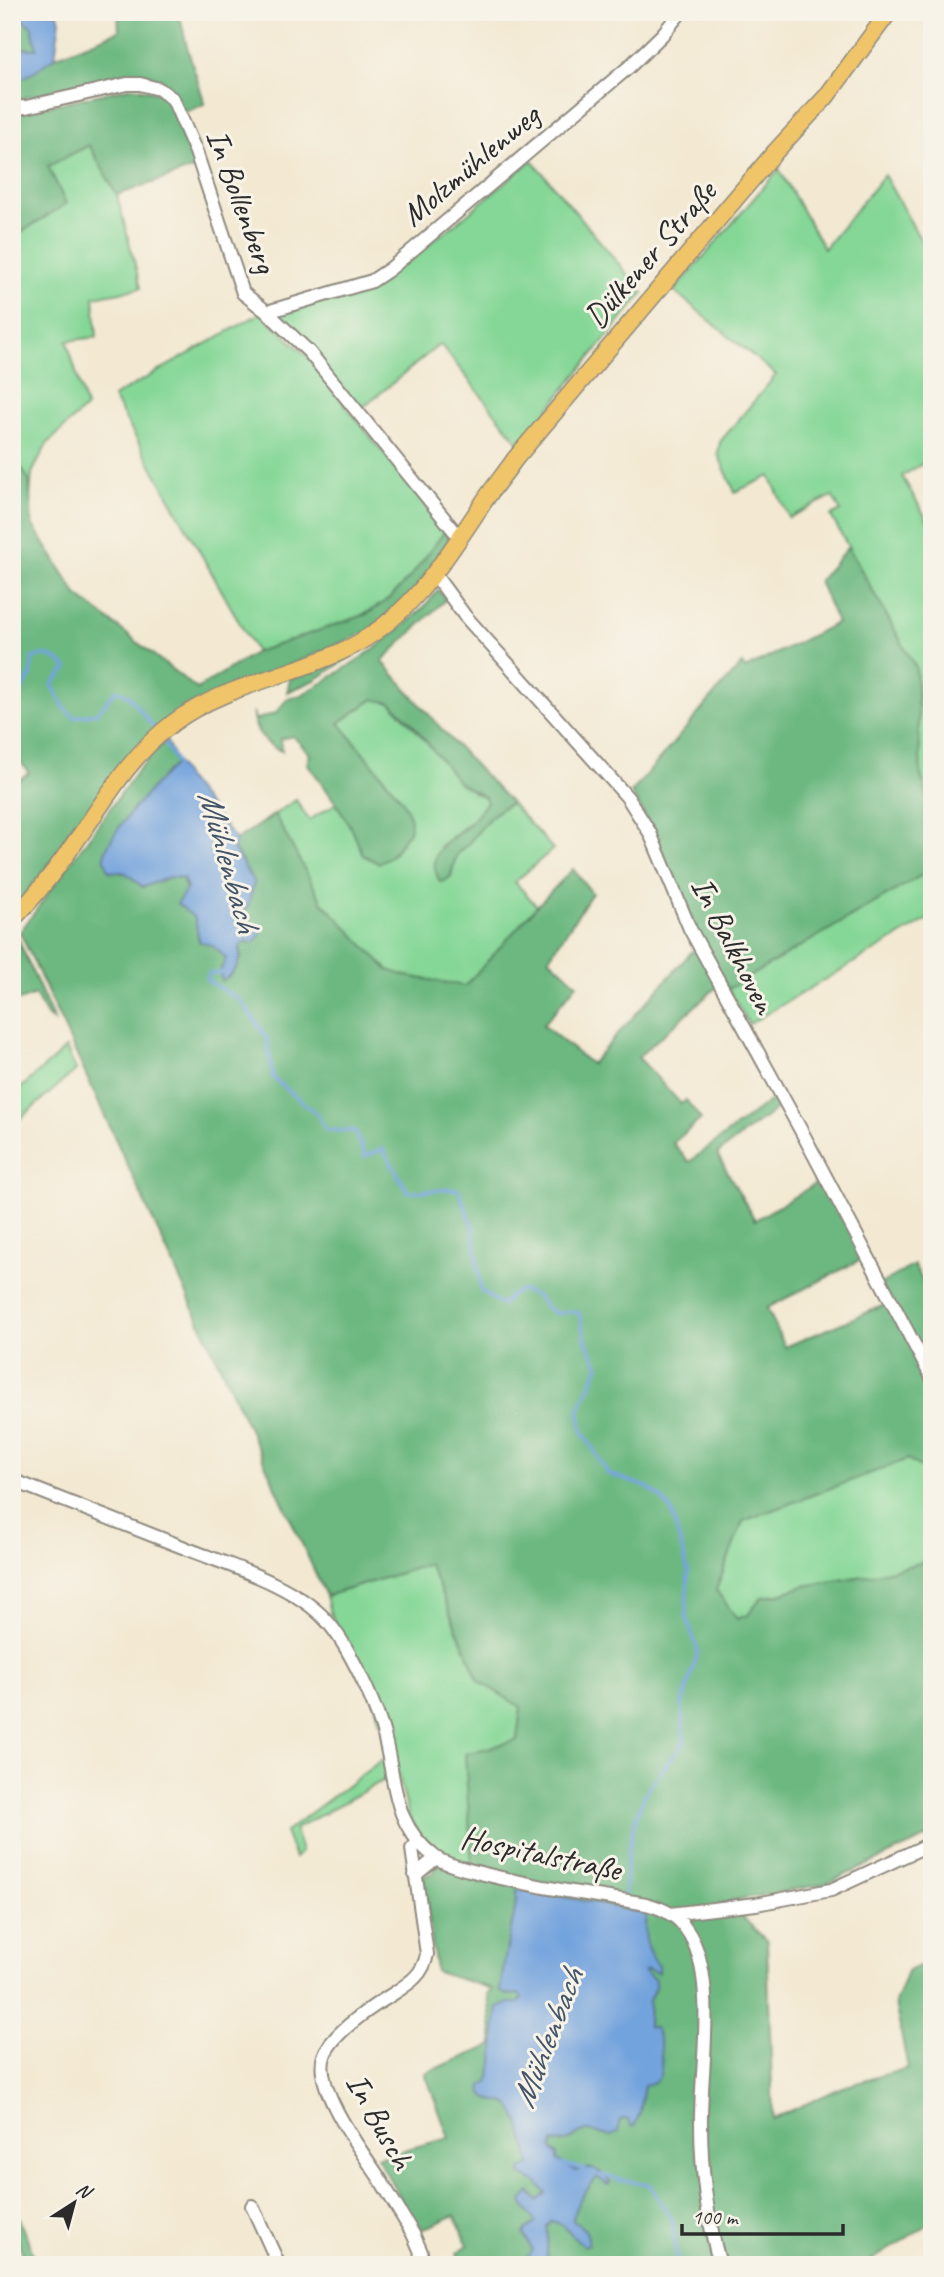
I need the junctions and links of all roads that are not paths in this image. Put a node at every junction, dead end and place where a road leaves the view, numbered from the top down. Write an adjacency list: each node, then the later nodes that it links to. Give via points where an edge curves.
1 (681, 12): 4 (street, Molzmühlenweg, via 629,67 390,269 372,281)
2 (889, 12): 5 (main road, Dülkener Straße, via 833,88 515,459)
3 (12, 108): 4 (street, In Bollenberg, via 127,84 150,86 168,94 177,104 196,152 243,293)
4 (267, 312): 5 (street, In Bollenberg, via 309,352)
5 (460, 538): 6 (main road, Dülkener Straße)
6 (435, 575): 7 (main road, Dülkener Straße, via 402,611 366,638 326,658 205,703 173,723 127,767 60,863); 8 (street, In Balkhoven, via 465,616 628,798 649,833 690,929)
7 (13, 919)
8 (932, 1378)
9 (12, 1480): 10 (street, Hospitalstraße, via 288,1591 316,1611 345,1648 372,1702 397,1805)
10 (418, 1842): 12 (street, Hospitalstraße); 13 (street, In Busch, via 412,1849)
11 (932, 1843): 14 (street, via 831,1890)
12 (436, 1858): 13 (street); 14 (street, Hospitalstraße, via 484,1874 646,1904)
13 (415, 1875): 17 (street, In Busch, via 424,1967 413,1981 366,2011 336,2039 323,2057 322,2068 339,2117 413,2234 422,2256)
14 (670, 1914): 18 (street, Hospitalstraße, via 692,1939 704,1985 702,2148 706,2205)
15 (251, 2206): 16 (street)
16 (279, 2265)
17 (419, 2265)
18 (720, 2265)

